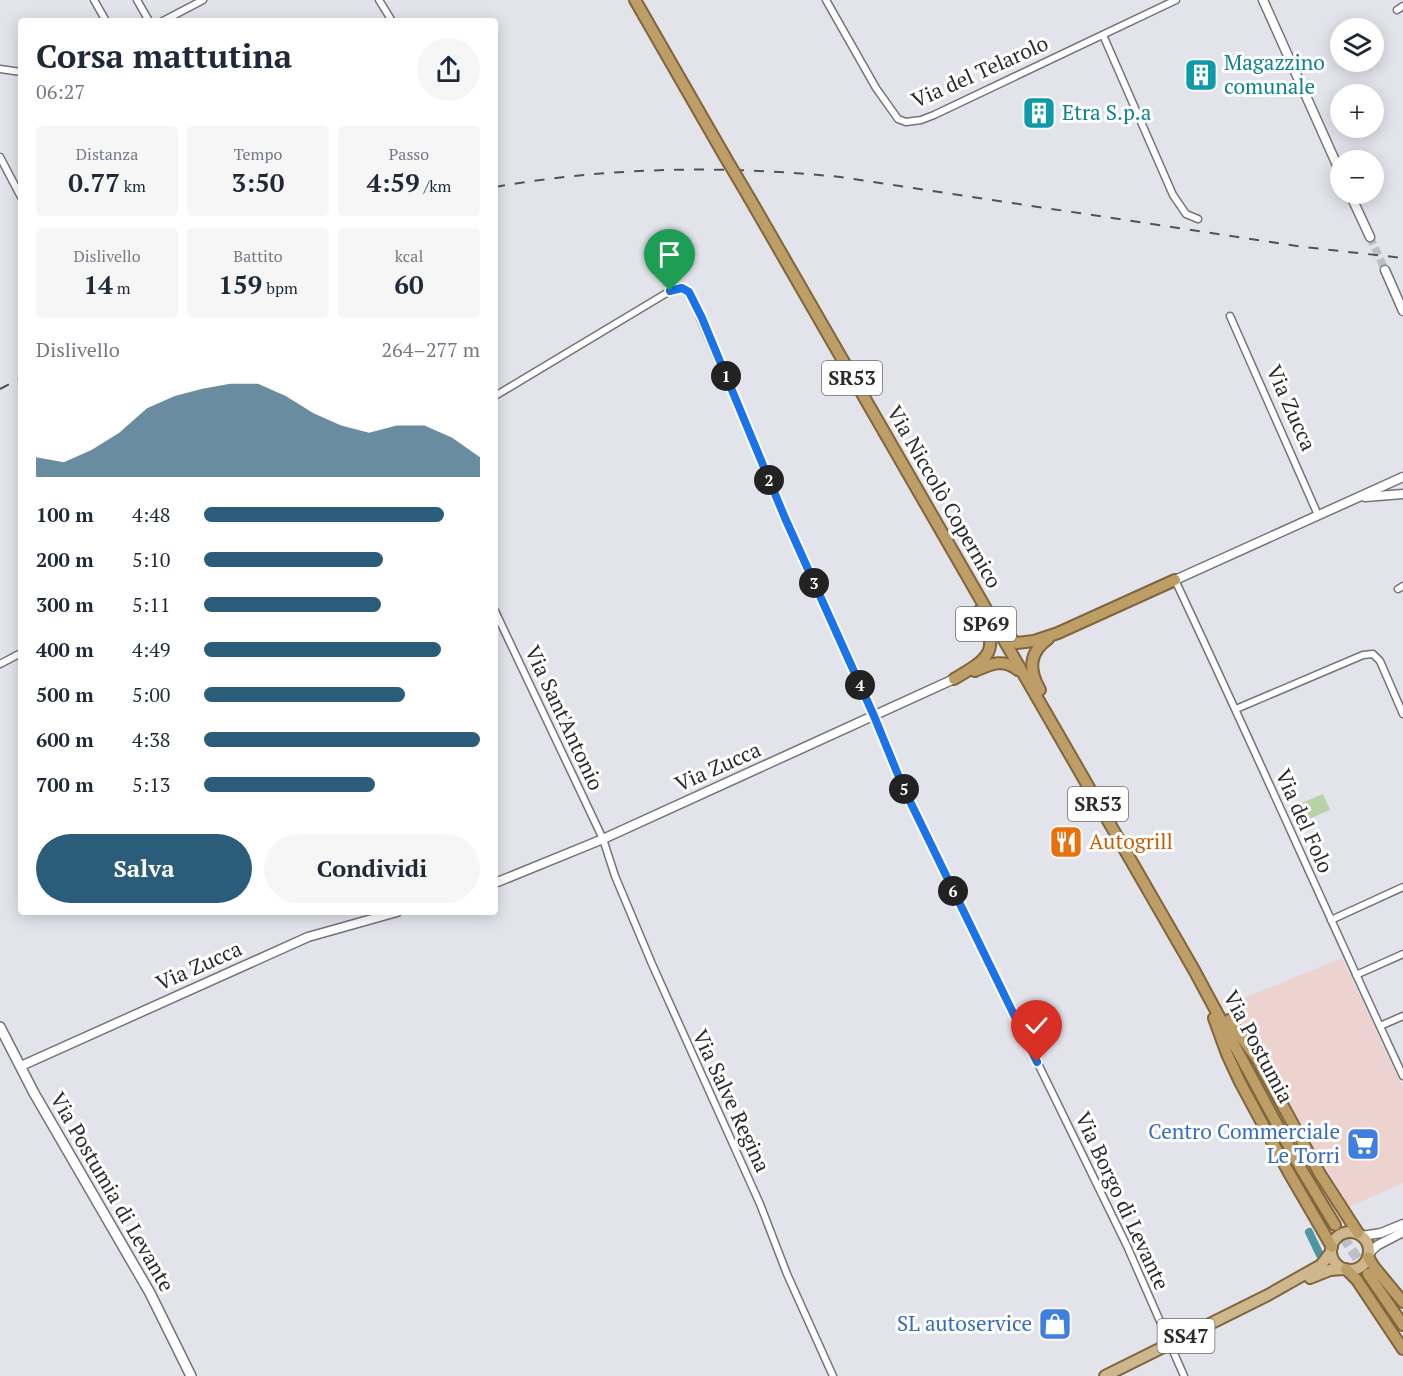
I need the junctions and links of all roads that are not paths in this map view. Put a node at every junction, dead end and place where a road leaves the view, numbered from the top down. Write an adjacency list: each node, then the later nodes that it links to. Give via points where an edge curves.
1 (94, 0): 9 (street)
2 (137, 0): 10 (street)
3 (203, 0): 11 (street)
4 (379, 0): 12 (street)
5 (635, 0): 30 (highway, Via Niccolò Copernico / SR53, bridge)
6 (826, 0): 13 (street, Via del Telarolo, via 876,88 898,119 906,122 934,115)
7 (1176, 0): 13 (street, Via del Telarolo)
8 (1263, 0): 16 (street)
9 (104, 18)
10 (147, 18)
11 (169, 18)
12 (390, 18)
13 (1103, 35): 20 (street, via 1173,195 1186,214)
14 (0, 69): 15 (street)
15 (18, 72)
16 (1330, 151)
17 (0, 157): 18 (street)
18 (18, 191)
19 (1355, 204): 21 (street)
20 (1198, 219)
21 (1370, 237)
22 (1385, 270): 23 (street)
23 (1403, 311)
24 (1230, 316): 29 (street, Via Zucca)
25 (498, 394): 41 (street, Via Borgo di Levante, via 670,291 682,288 689,292)
26 (1403, 477): 28 (street, SP69)
27 (1403, 494): 28 (street, SP69)
28 (1356, 498): 29 (street, SP69)
29 (1318, 515): 31 (street, SP69)
30 (955, 556): 33 (highway, Via Niccolò Copernico / SR53); 37 (highway, SP69, via 967,590 991,634 991,642 981,661)
31 (1175, 580): 34 (highway, SP69); 39 (street, Via del Folo)
32 (498, 617): 43 (street, Via Sant'Antonio)
33 (999, 631): 34 (highway, SP69, via 1022,644); 38 (highway, Via Niccolò Copernico / SR53)
34 (1058, 633): 42 (highway, SP69, via 1037,648 1031,664 1034,680 1054,715)
35 (18, 655): 36 (street)
36 (0, 664)
37 (954, 679): 38 (highway, SP69, via 1001,662 1011,664); 41 (street, Via Zucca / SP69)
38 (1026, 679): 42 (highway, Via Niccolò Copernico / SR53)
39 (1236, 709): 40 (street, via 1373,654); 47 (street, Via del Folo)
40 (1403, 714)
41 (874, 716): 43 (street, Via Zucca / SP69); 68 (street, Via Borgo di Levante, via 907,797 1127,1246)
42 (1066, 748): 48 (highway, Via Niccolò Copernico / SR53)
43 (603, 838): 44 (street, Via Zucca / SP69); 71 (street, Via Salve Regina, via 651,964)
44 (498, 882)
45 (1403, 887): 47 (street)
46 (386, 915): 55 (street, Via Zucca, via 308,937)
47 (1331, 920): 51 (street, Via del Folo)
48 (1183, 951): 50 (highway, Via Postumia / SR53)
49 (1403, 954): 51 (street)
50 (1194, 970): 58 (highway, Via Postumia / SR53); 60 (highway, via 1258,1060 1320,1174); 61 (highway, via 1236,1073)
51 (1356, 975): 53 (street, Via del Folo)
52 (1403, 1016): 53 (street)
53 (1380, 1026): 56 (street, Via del Folo)
54 (0, 1027): 55 (main road, Via Postumia di Levante)
55 (21, 1066): 70 (main road, Via Postumia di Levante, via 150,1293)
56 (1403, 1076)
57 (1403, 1224): 60 (street, via 1381,1233)
58 (1335, 1225)
59 (1403, 1232): 62 (street, via 1378,1245)
60 (1360, 1235): 61 (main road, SS47, via 1341,1234); 62 (main road, via 1369,1245)
61 (1332, 1249): 63 (main road, via 1334,1260); 65 (main road, SS47, via 1321,1265)
62 (1369, 1255): 63 (main road, SS47, via 1362,1266); 66 (highway)
63 (1345, 1269): 65 (main road, SS47, via 1325,1272); 69 (highway)
64 (1368, 1274): 67 (highway)
65 (1268, 1295): 68 (main road, SS47)
66 (1403, 1302)
67 (1403, 1325)
68 (1170, 1344): 72 (main road, SS47); 73 (street, Via Borgo di Levante)
69 (1403, 1349)
70 (191, 1376)
71 (833, 1376)
72 (1105, 1376)
73 (1184, 1376)

